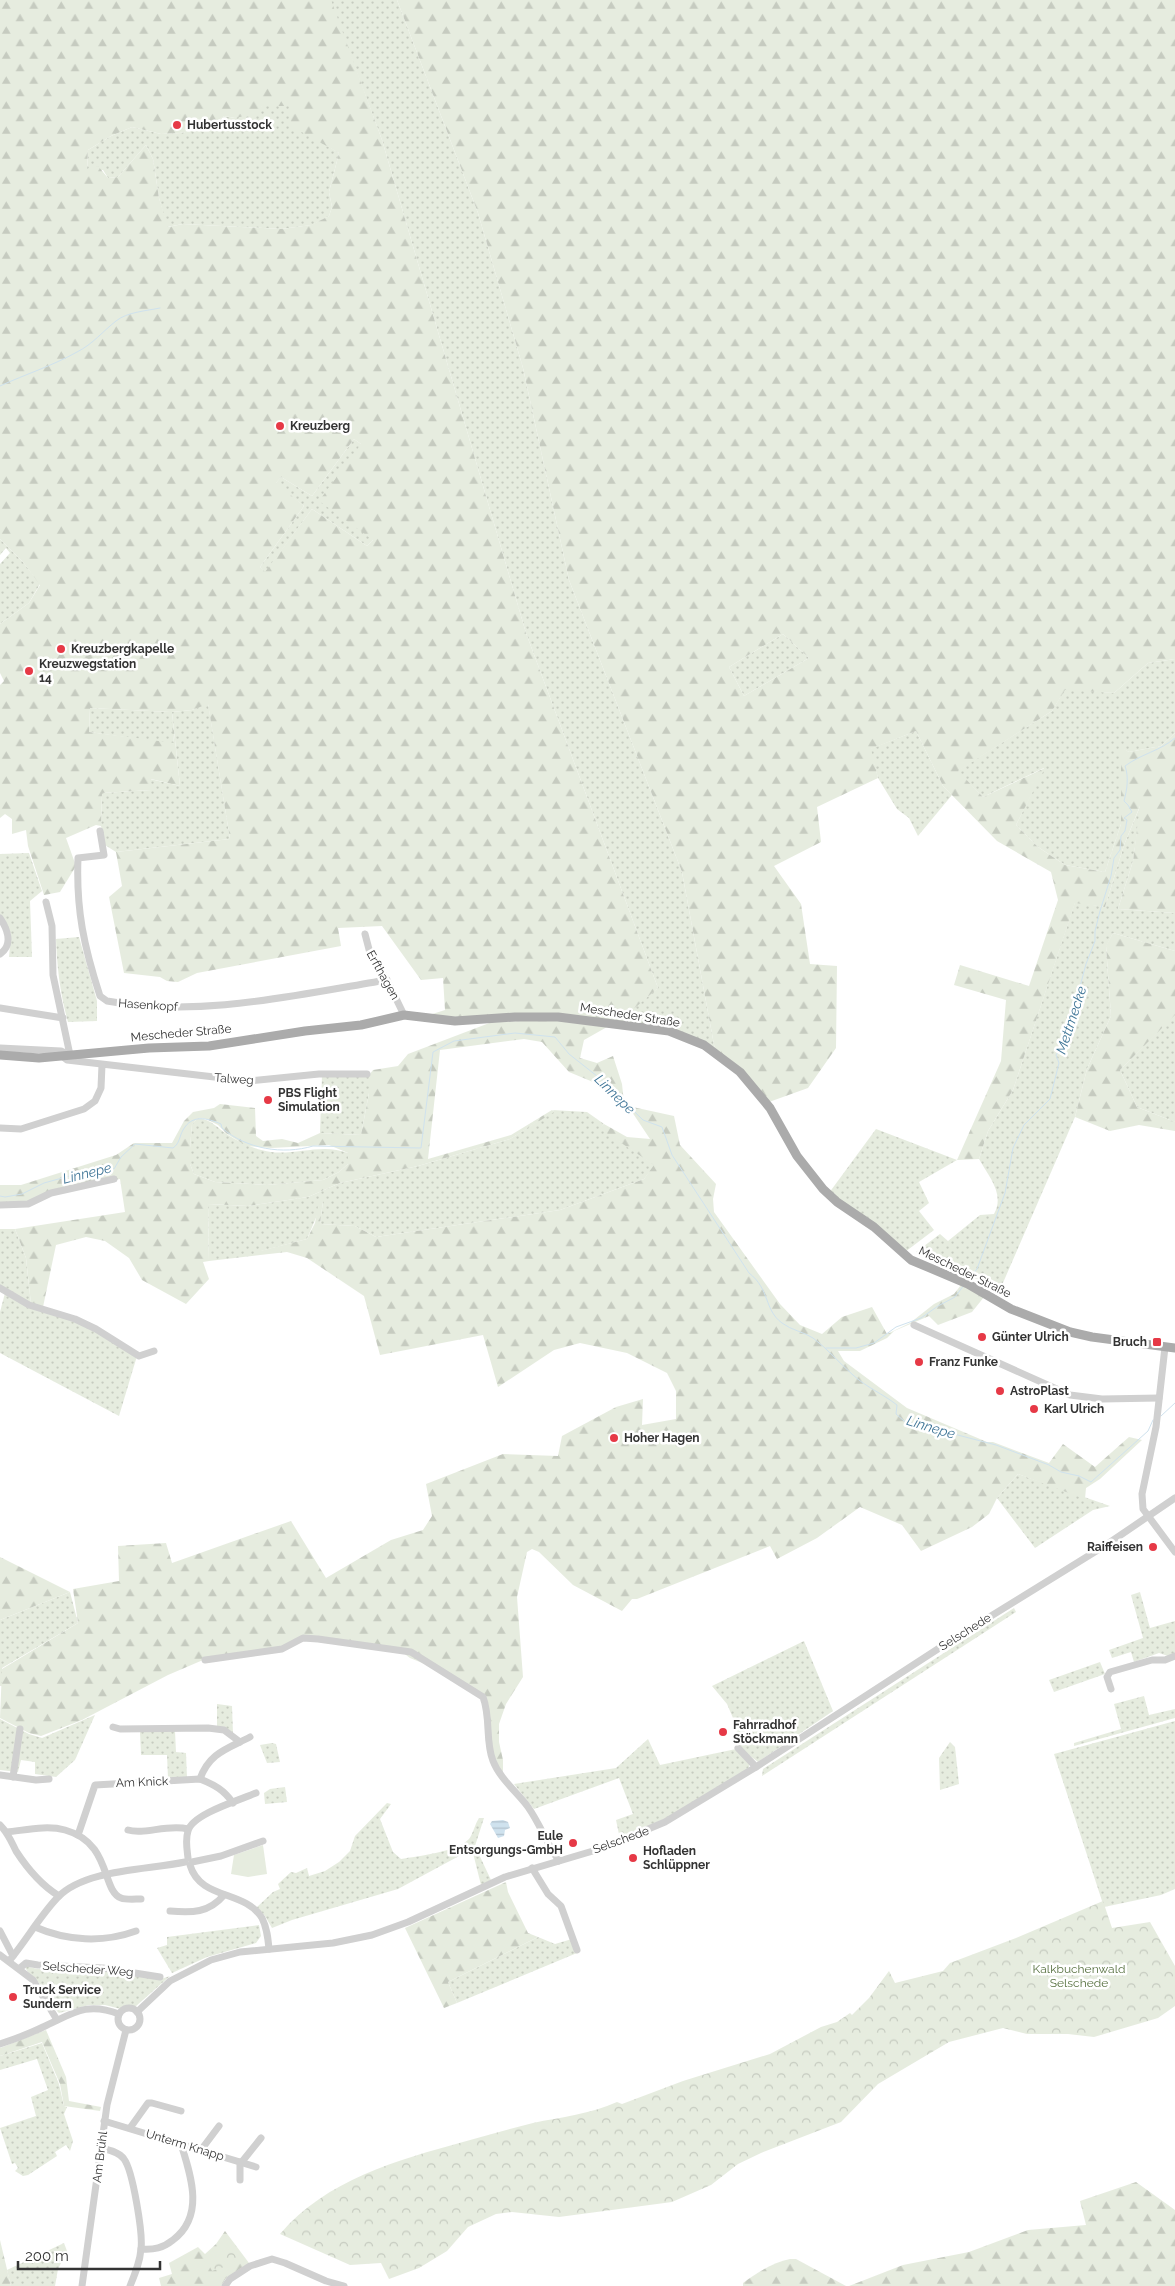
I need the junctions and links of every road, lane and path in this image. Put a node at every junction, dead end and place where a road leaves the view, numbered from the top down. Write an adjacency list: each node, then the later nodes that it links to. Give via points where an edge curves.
1 (100, 831): 6 (street, Hasenkopf, via 104,855 78,858 77,894 84,945 100,996 106,1001 210,1006)
2 (46, 902): 9 (street, via 52,926 54,975)
3 (0, 918): 5 (street, via 8,939 5,950)
4 (365, 934): 6 (street, Erfthagen, via 371,958)
5 (0, 954)
6 (387, 980): 8 (street, Erfthagen)
7 (0, 1008): 9 (street)
8 (404, 1015): 12 (main road, Mescheder Straße, via 361,1025 209,1046); 20 (main road, Mescheder Straße, via 455,1021 558,1017 676,1033 698,1041 734,1068 760,1095 774,1113 797,1156 827,1194 866,1220 911,1260 965,1283 1011,1309 1070,1332)
9 (63, 1018): 12 (street)
10 (0, 1048): 12 (street, Mescheder Straße, via 61,1051)
11 (0, 1055): 12 (main road, Mescheder Straße, via 29,1058)
12 (66, 1055): 13 (street, Talweg, via 67,1060)
13 (102, 1065): 14 (street, Talweg, via 249,1082 319,1074); 15 (street, via 101,1088 95,1101 84,1109 21,1129)
14 (366, 1074)
15 (0, 1128)
16 (114, 1180): 17 (street, via 51,1193 28,1204)
17 (0, 1205)
18 (0, 1288): 21 (street, via 29,1305 68,1316 96,1329 138,1356)
19 (914, 1325): 22 (street, via 1070,1395 1102,1399)
20 (1172, 1347): 22 (street)
21 (154, 1351)
22 (1159, 1398): 24 (street, via 1157,1425 1142,1494 1143,1508)
23 (1175, 1498): 24 (street, Selschede)
24 (1150, 1516): 25 (street); 34 (street, Selschede)
25 (1175, 1552)
26 (1175, 1656): 28 (street, via 1110,1672 1107,1677)
27 (205, 1660): 47 (street, via 282,1649 303,1638 411,1652 483,1698 487,1707 488,1744 494,1763 529,1808)
28 (1111, 1689)
29 (113, 1727): 32 (street, via 208,1728 224,1730)
30 (20, 1729): 36 (street)
31 (250, 1737): 32 (street)
32 (240, 1742): 38 (street, via 213,1756)
33 (738, 1748): 34 (street)
34 (756, 1767): 47 (street, Selschede, via 655,1827)
35 (0, 1775): 36 (street)
36 (14, 1778): 37 (street)
37 (49, 1779)
38 (200, 1780): 40 (street, Am Knick, via 215,1784); 45 (street, Am Knick, via 95,1785)
39 (256, 1794): 40 (street)
40 (233, 1803): 42 (street, via 205,1814)
41 (0, 1825): 44 (street)
42 (188, 1829): 43 (street, via 165,1826 134,1832); 48 (street)
43 (128, 1830)
44 (7, 1832): 45 (street, via 54,1828); 52 (street, via 38,1880)
45 (78, 1835): 50 (street, via 96,1850)
46 (263, 1841): 48 (street, via 221,1856)
47 (559, 1861): 49 (street, Selschede)
48 (189, 1862): 50 (street); 51 (street, via 199,1883)
49 (532, 1868): 58 (street, Selschede, via 492,1882 408,1922 372,1935 333,1943); 59 (street, via 548,1894 561,1906)
50 (107, 1874): 52 (street, via 77,1883); 53 (street, via 113,1892 122,1899)
51 (224, 1895): 54 (street, via 216,1904 202,1911); 58 (street, via 258,1914 266,1927)
52 (59, 1896): 55 (street)
53 (141, 1899)
54 (170, 1911)
55 (35, 1927): 57 (street, via 66,1938 83,1940 121,1937); 61 (street)
56 (0, 1930): 61 (street)
57 (136, 1931)
58 (269, 1949): 64 (street, via 240,1952 202,1964 170,1981)
59 (577, 1950)
60 (0, 1955): 61 (street, Selscheder Weg)
61 (11, 1958): 62 (street, Selscheder Weg)
62 (20, 1968): 63 (street, Selscheder Weg, via 26,1963); 66 (street, Selscheder Weg, via 37,1986)
63 (160, 1976)
64 (136, 2012): 65 (street, via 126,2009); 67 (street, via 139,2024)
65 (119, 2014): 66 (street, via 85,2008); 67 (street, via 118,2022)
66 (57, 2020): 68 (street)
67 (126, 2030): 70 (street, Am Brühl)
68 (0, 2044)
69 (181, 2111): 72 (street, Unterm Knapp, via 148,2103)
70 (104, 2121): 72 (street, Unterm Knapp); 75 (street, Am Brühl)
71 (220, 2126): 76 (street)
72 (130, 2128): 74 (street, Unterm Knapp)
73 (261, 2138): 77 (street)
74 (181, 2144): 76 (street, Unterm Knapp); 80 (street, via 191,2178 191,2218 166,2246)
75 (100, 2148): 80 (street, via 118,2154 129,2168); 82 (street, Am Brühl)
76 (201, 2150): 77 (street, Unterm Knapp)
77 (241, 2162): 78 (street, Unterm Knapp); 79 (street, Unterm Knapp)
78 (256, 2167)
79 (240, 2180)
80 (142, 2249): 83 (street)
81 (324, 2284): 84 (street, via 272,2259 250,2266); 85 (street)
82 (82, 2286)
83 (130, 2286)
84 (225, 2286)
85 (344, 2286)

